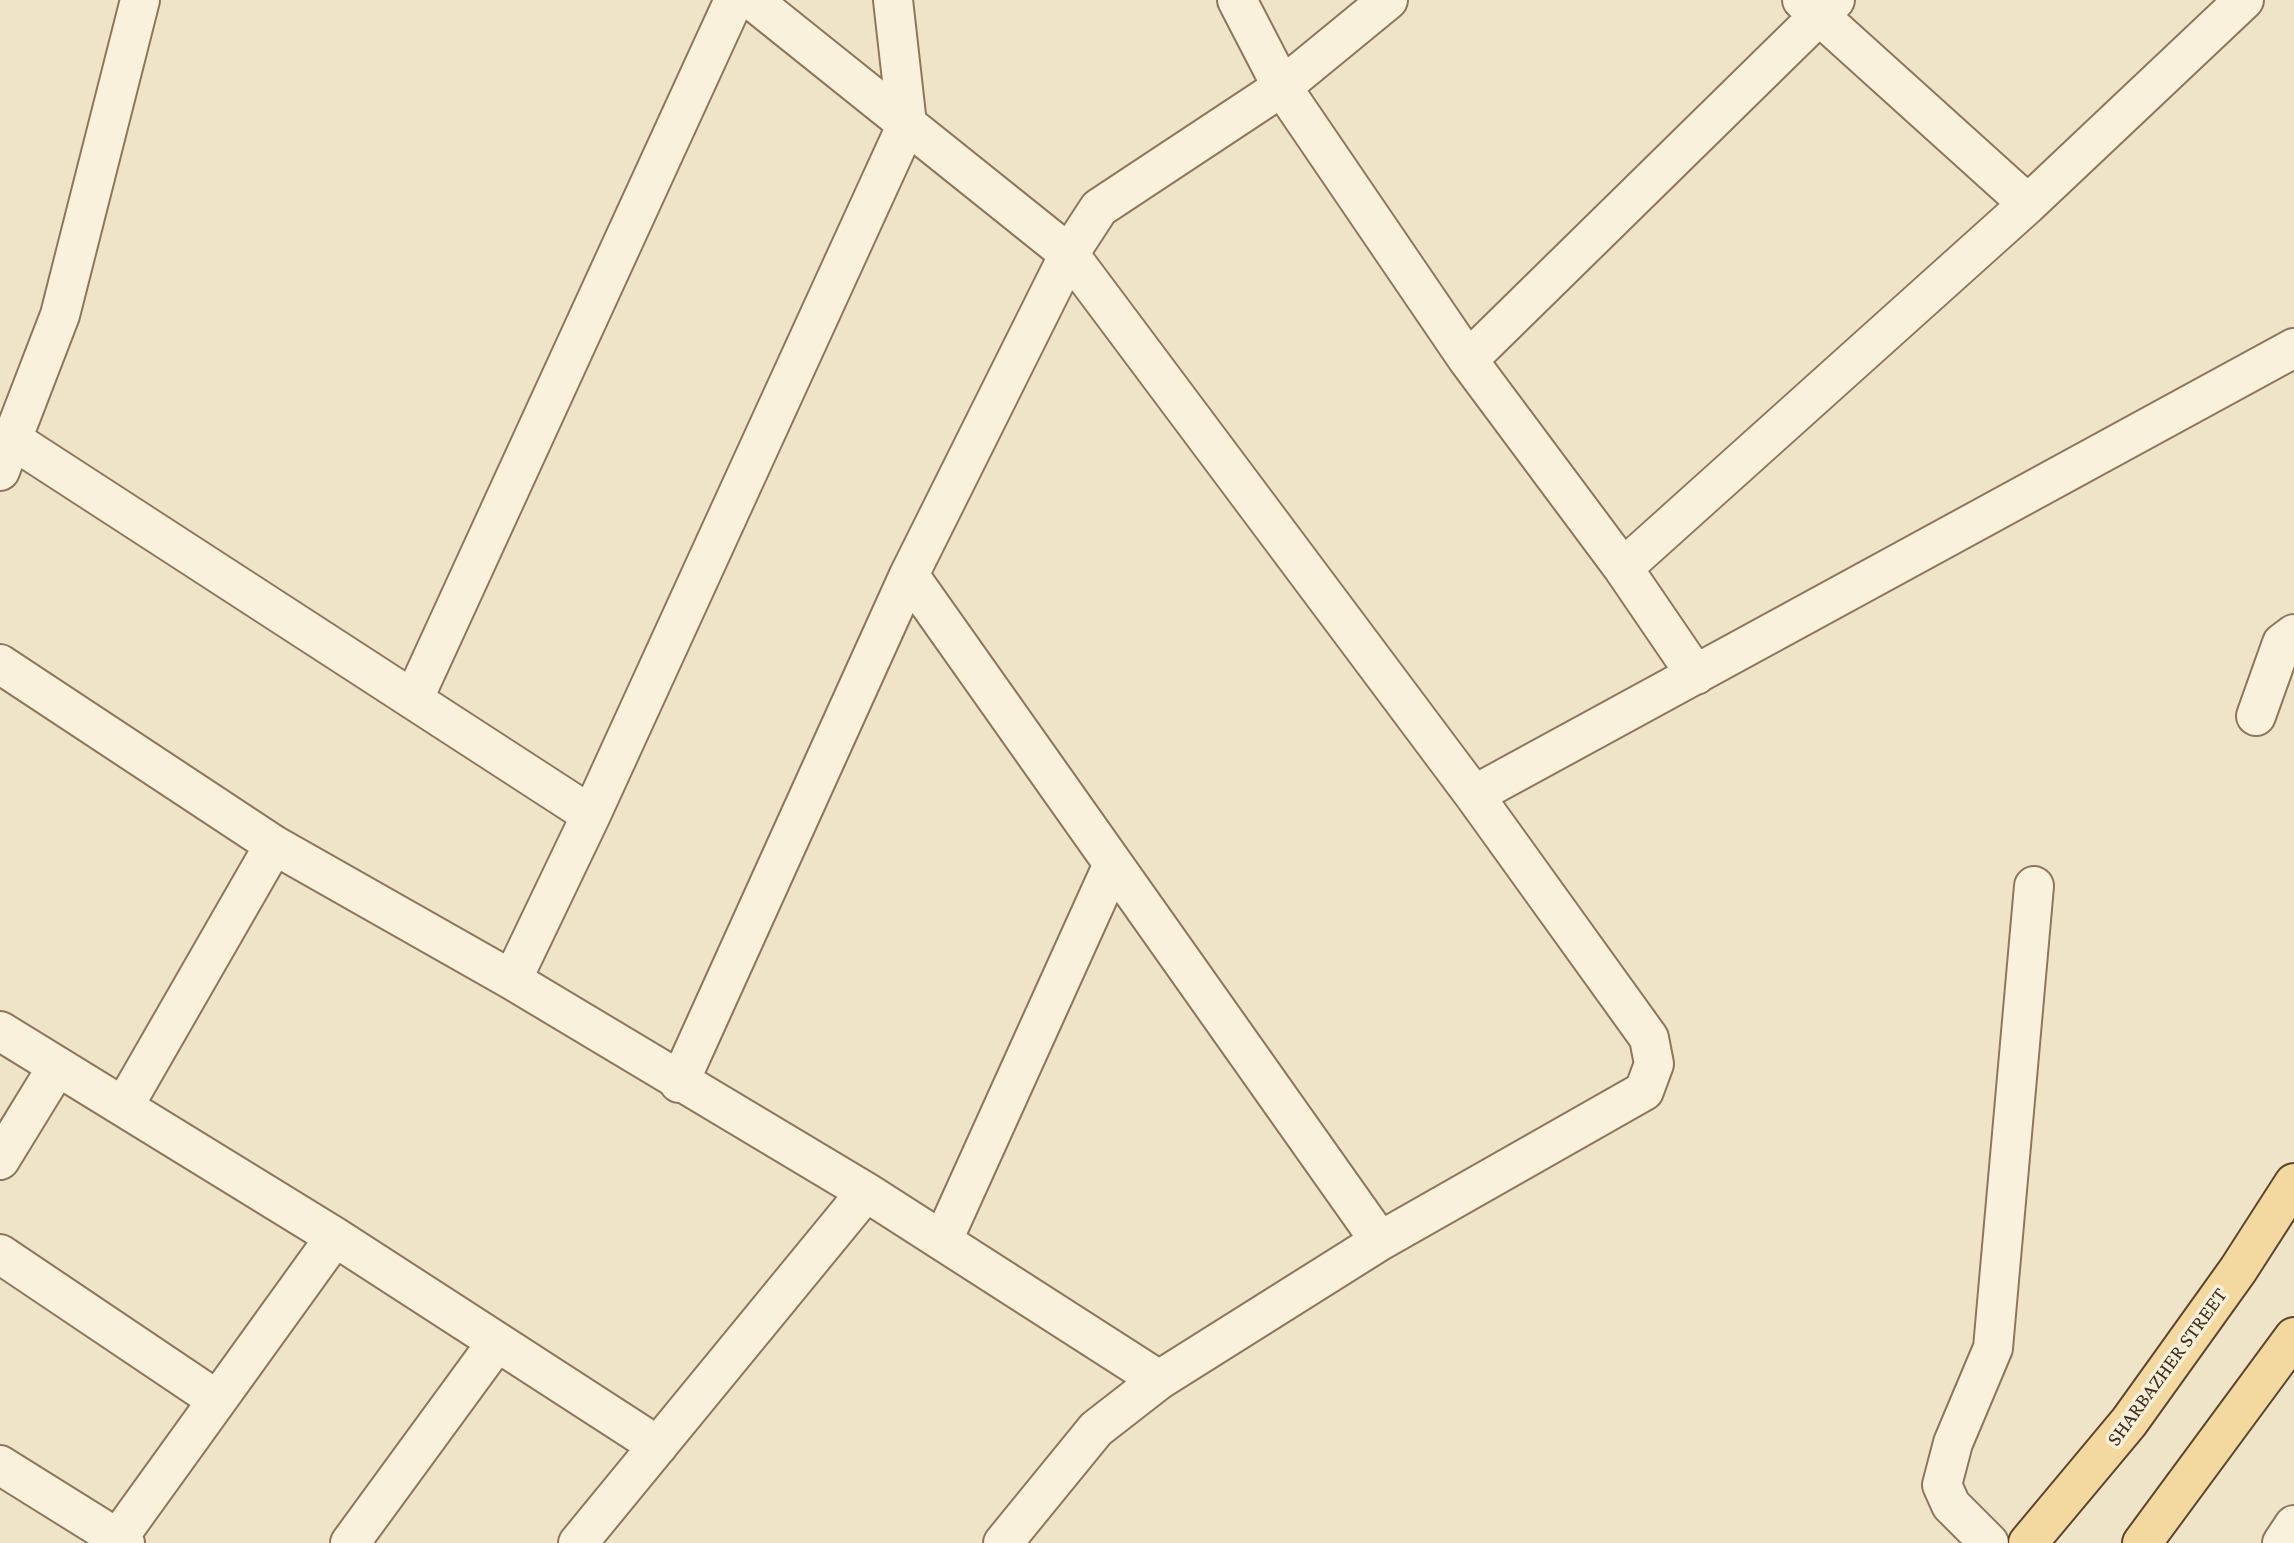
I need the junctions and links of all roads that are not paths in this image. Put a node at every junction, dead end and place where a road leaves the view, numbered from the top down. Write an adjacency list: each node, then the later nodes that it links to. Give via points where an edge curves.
1 (140, 0): 15 (street, via 60,315)
2 (734, 0): 21 (street)
3 (752, 0): 10 (street)
4 (893, 0): 10 (street)
5 (1237, 0): 9 (street)
6 (1388, 0): 9 (street)
7 (2244, 0): 11 (street)
8 (1818, 5): 11 (street); 14 (street)
9 (1282, 87): 12 (street, via 1099,208); 14 (street)
10 (907, 124): 12 (street); 24 (street)
11 (2028, 204): 16 (street)
12 (1069, 254): 17 (street); 23 (street)
13 (2294, 348): 20 (street)
14 (1468, 360): 16 (street)
15 (6, 455): 21 (street)
16 (1622, 568): 20 (street)
17 (909, 575): 26 (street); 31 (street)
18 (2294, 635): 22 (street, via 2282,643)
19 (0, 664): 25 (street)
20 (1696, 675): 23 (street)
21 (414, 698): 24 (street)
22 (2256, 716)
23 (1474, 795): 38 (street, via 1649,1038 1654,1063 1644,1091)
24 (591, 815): 28 (street)
25 (274, 845): 28 (street); 32 (street)
26 (1113, 864): 37 (street); 38 (street)
27 (2034, 886): 51 (street, via 1993,1348 1953,1443 1942,1485 1951,1505)
28 (512, 980): 31 (street)
29 (0, 1031): 30 (street)
30 (57, 1067): 32 (street); 33 (street)
31 (679, 1083): 35 (street)
32 (124, 1106): 36 (street)
33 (0, 1160)
34 (2294, 1183): 52 (main road, SHARBAZHER STREET, via 2183,1349)
35 (866, 1192): 37 (street); 44 (street)
36 (335, 1237): 41 (street); 43 (street)
37 (943, 1240): 42 (street)
38 (1380, 1241): 42 (street)
39 (0, 1254): 43 (street)
40 (2294, 1337): 53 (main road)
41 (498, 1342): 44 (street); 48 (street)
42 (1159, 1380): 50 (street, via 1096,1429)
43 (218, 1400): 47 (street)
44 (658, 1446): 49 (street)
45 (0, 1465): 47 (street)
46 (2294, 1525): 54 (street)
47 (121, 1541)
48 (350, 1543)
49 (578, 1543)
50 (1003, 1543)
51 (1989, 1543)
52 (2028, 1543)
53 (2142, 1543)
54 (2282, 1543)

